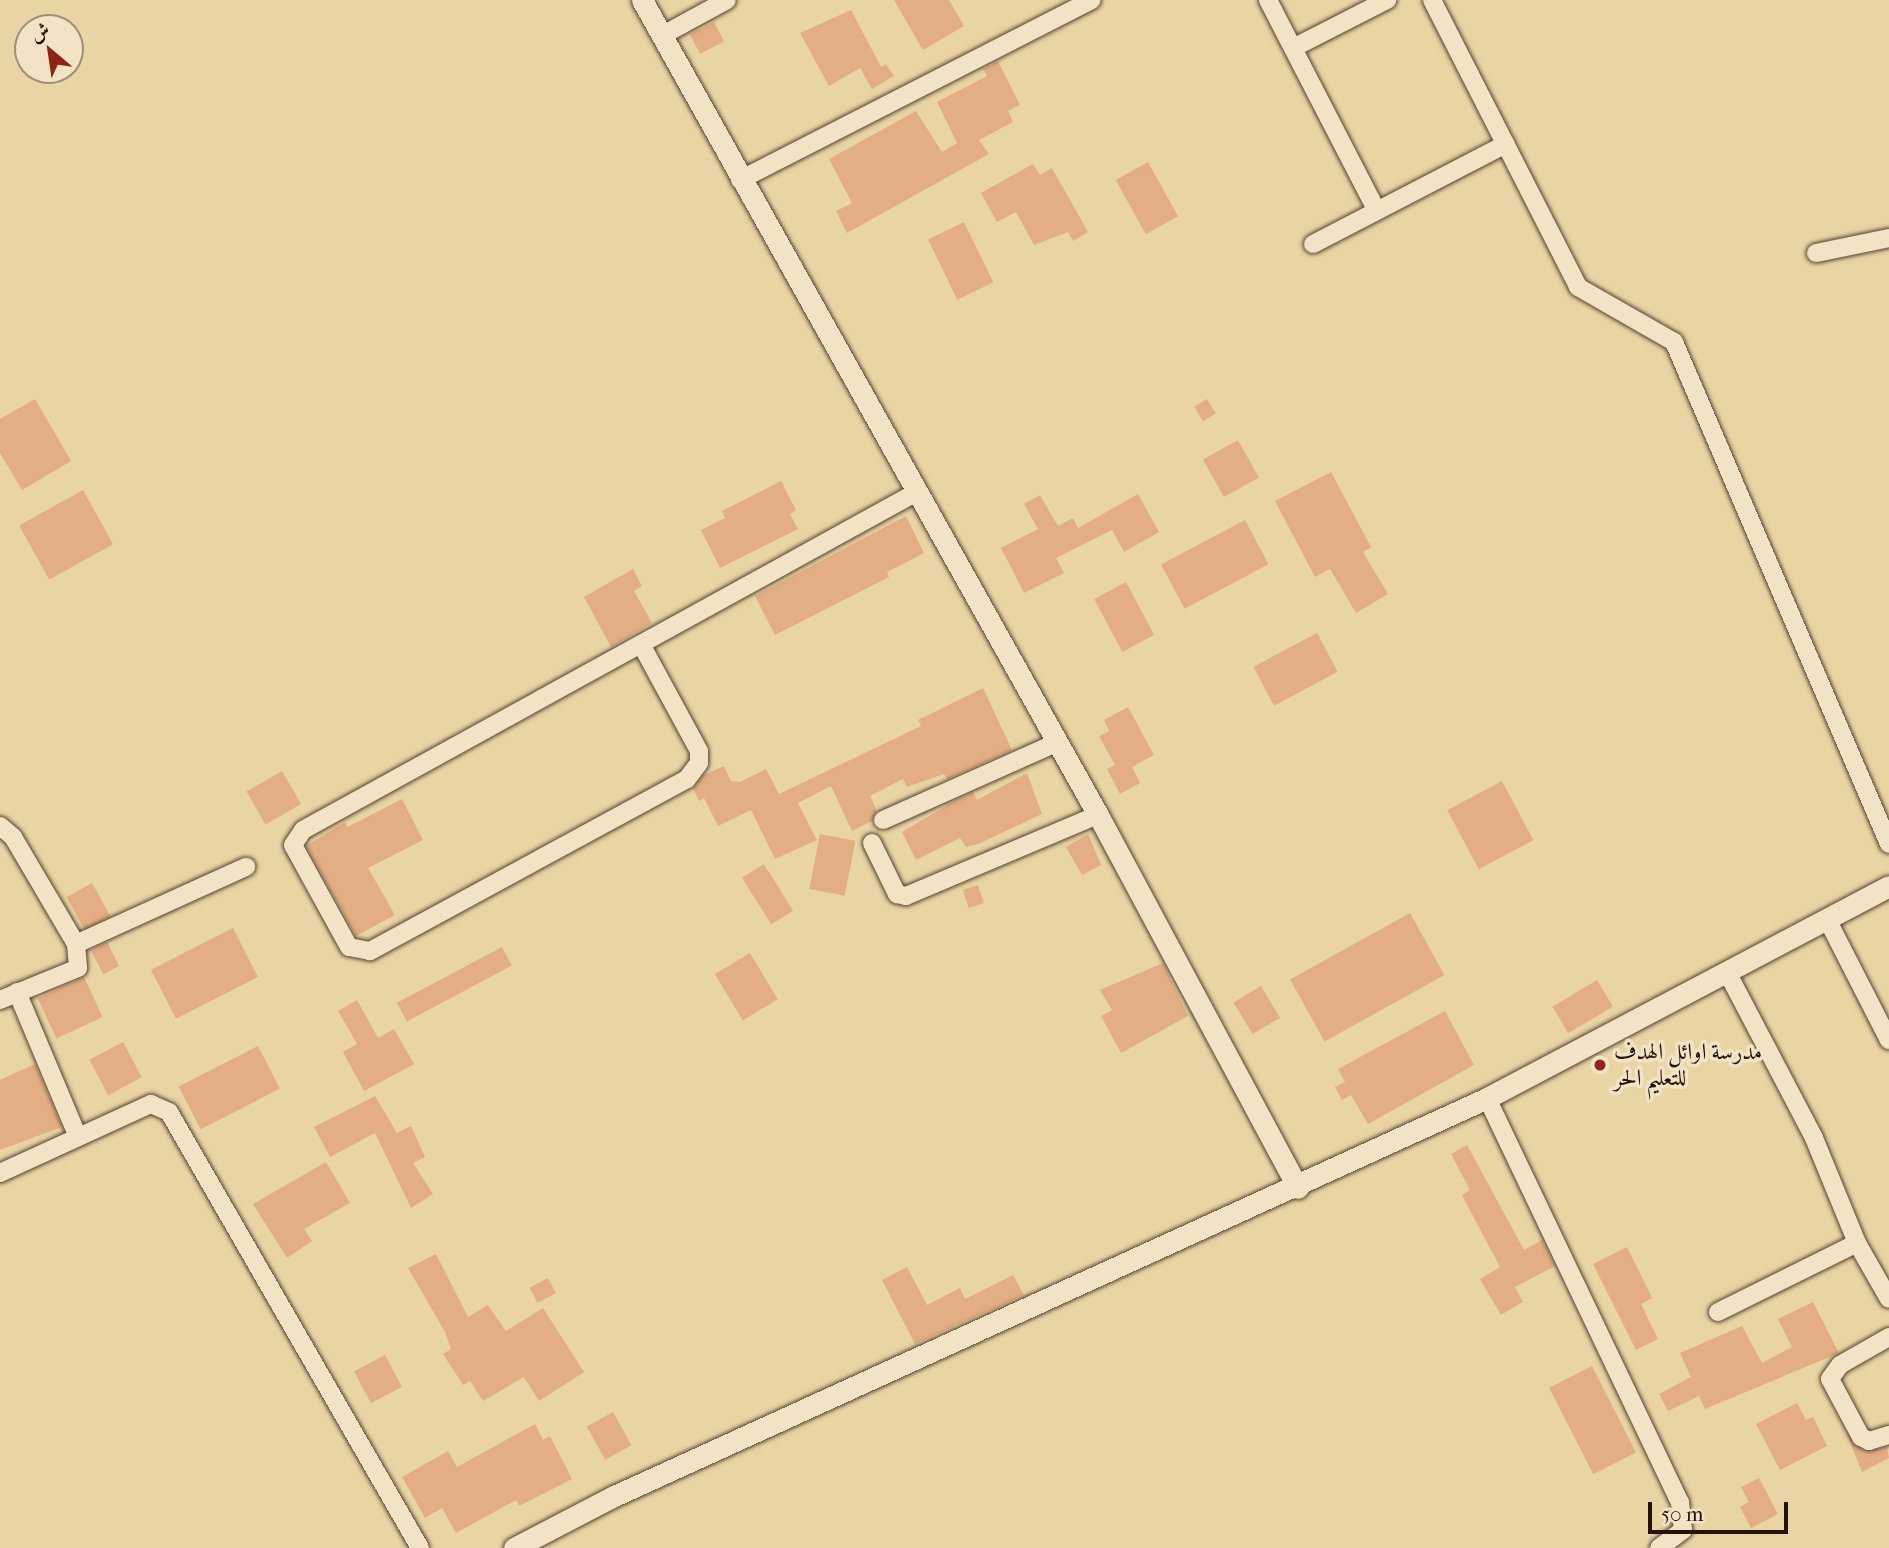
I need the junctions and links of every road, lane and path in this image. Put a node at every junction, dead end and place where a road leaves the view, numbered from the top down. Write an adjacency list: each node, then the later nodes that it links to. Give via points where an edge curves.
1 (642, 0): 7 (street)
2 (727, 0): 7 (street)
3 (1092, 0): 10 (street)
4 (1268, 0): 8 (street)
5 (1387, 0): 8 (street)
6 (1432, 0): 9 (street)
7 (661, 36): 10 (street)
8 (1293, 48): 11 (street)
9 (1506, 144): 11 (street); 22 (street, via 1578,287 1674,342)
10 (740, 180): 15 (street)
11 (1377, 211): 13 (street)
12 (1889, 238): 14 (street)
13 (1313, 244)
14 (1816, 253)
15 (917, 492): 16 (street); 17 (street)
16 (642, 646): 16 (street, via 295,836 293,845 349,947 370,950 687,779 699,763 699,751)
17 (1058, 742): 18 (street); 19 (street)
18 (1098, 815): 21 (street, via 906,896 897,894); 34 (street)
19 (883, 820)
20 (0, 826): 26 (street, via 13,837)
21 (872, 843)
22 (1889, 844)
23 (246, 867): 26 (street)
24 (1889, 886): 25 (street)
25 (1828, 921): 27 (street); 30 (street)
26 (76, 944): 28 (street, via 78,968)
27 (1728, 974): 31 (street); 35 (street, via 1814,1138)
28 (17, 992): 29 (street); 32 (street)
29 (0, 1000)
30 (1889, 1040)
31 (1488, 1098): 34 (street); 42 (street, via 1680,1502 1683,1530)
32 (78, 1137): 33 (street); 40 (street, via 152,1104 169,1112)
33 (0, 1173)
34 (1298, 1188): 41 (street, via 612,1497)
35 (1857, 1243): 36 (street); 37 (street)
36 (1889, 1299)
37 (1718, 1312)
38 (1889, 1337): 39 (street, via 1840,1365 1830,1379 1861,1437 1869,1441)
39 (1889, 1435)
40 (420, 1548)
41 (514, 1548)
42 (1659, 1548)

